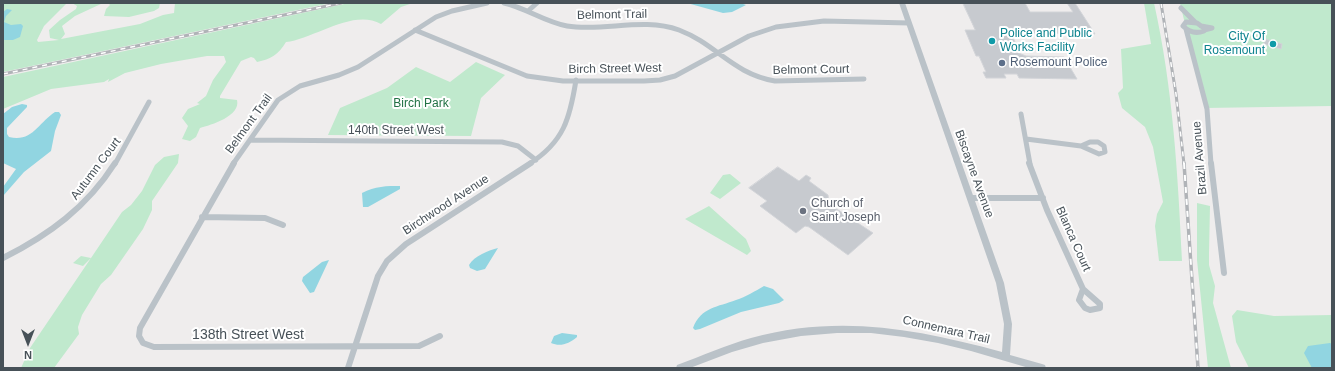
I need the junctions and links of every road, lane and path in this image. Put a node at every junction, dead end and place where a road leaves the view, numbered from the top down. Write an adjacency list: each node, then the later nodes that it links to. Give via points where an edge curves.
1 (487, 3): 12 (street, Belmont Trail, via 446,12)
2 (504, 3): 7 (street, Belmont Trail)
3 (537, 3): 7 (street)
4 (902, 3): 8 (street, Biscayne Avenue)
5 (1180, 3): 6 (street, Brazil Avenue)
6 (1181, 8): 9 (street, Brazil Avenue); 10 (street)
7 (528, 10): 15 (street, Belmont Trail, via 566,26 668,27 684,32)
8 (909, 23): 15 (street, Birch Street West, via 807,22 786,25 757,33); 24 (street, Biscayne Avenue)
9 (1184, 23): 10 (street); 11 (street, Brazil Avenue)
10 (1201, 26): 13 (street, via 1202,32)
11 (1186, 29): 13 (street); 14 (street, Brazil Avenue)
12 (415, 30): 17 (street, Birch Street West, via 523,75 542,79); 21 (street, Belmont Trail, via 353,69 306,84 288,93 274,104)
13 (1198, 33): 14 (street, via 1192,37)
14 (1190, 43): 29 (street, Brazil Avenue, via 1207,109 1212,186)
15 (717, 54): 16 (street, Belmont Court, via 746,74 763,79); 17 (street, Birch Street West, via 681,73 663,79)
16 (864, 79)
17 (576, 80): 23 (street, Birchwood Avenue, via 570,116 564,131 553,146)
18 (149, 102): 28 (street, Autumn Court, via 130,142 80,209 51,233)
19 (1021, 114): 20 (street, Blanca Court)
20 (1026, 138): 22 (street); 25 (street, Blanca Court, via 1029,162)
21 (250, 140): 23 (street, 140th Street West, via 502,142 518,146); 26 (street, Belmont Trail)
22 (1081, 146)
23 (536, 160): 33 (street, Birchwood Avenue, via 392,255 378,276)
24 (971, 198): 25 (street); 34 (street, Biscayne Avenue, via 1000,283 1008,324)
25 (1043, 198): 30 (street, Blanca Court)
26 (202, 217): 27 (street, via 265,218); 32 (street, Belmont Trail, via 140,328 138,336)
27 (283, 225)
28 (3, 258)
29 (1224, 273)
30 (1083, 289)
31 (440, 336): 33 (street, 138th Street West, via 419,346)
32 (142, 342): 33 (street, 138th Street West, via 154,346)
33 (355, 346): 35 (street, Birchwood Avenue)
34 (1006, 357): 36 (street, Connemara Trail, via 920,334 833,328 761,339); 37 (street, Connemara Trail)
35 (348, 368)
36 (680, 368)
37 (1042, 368)

